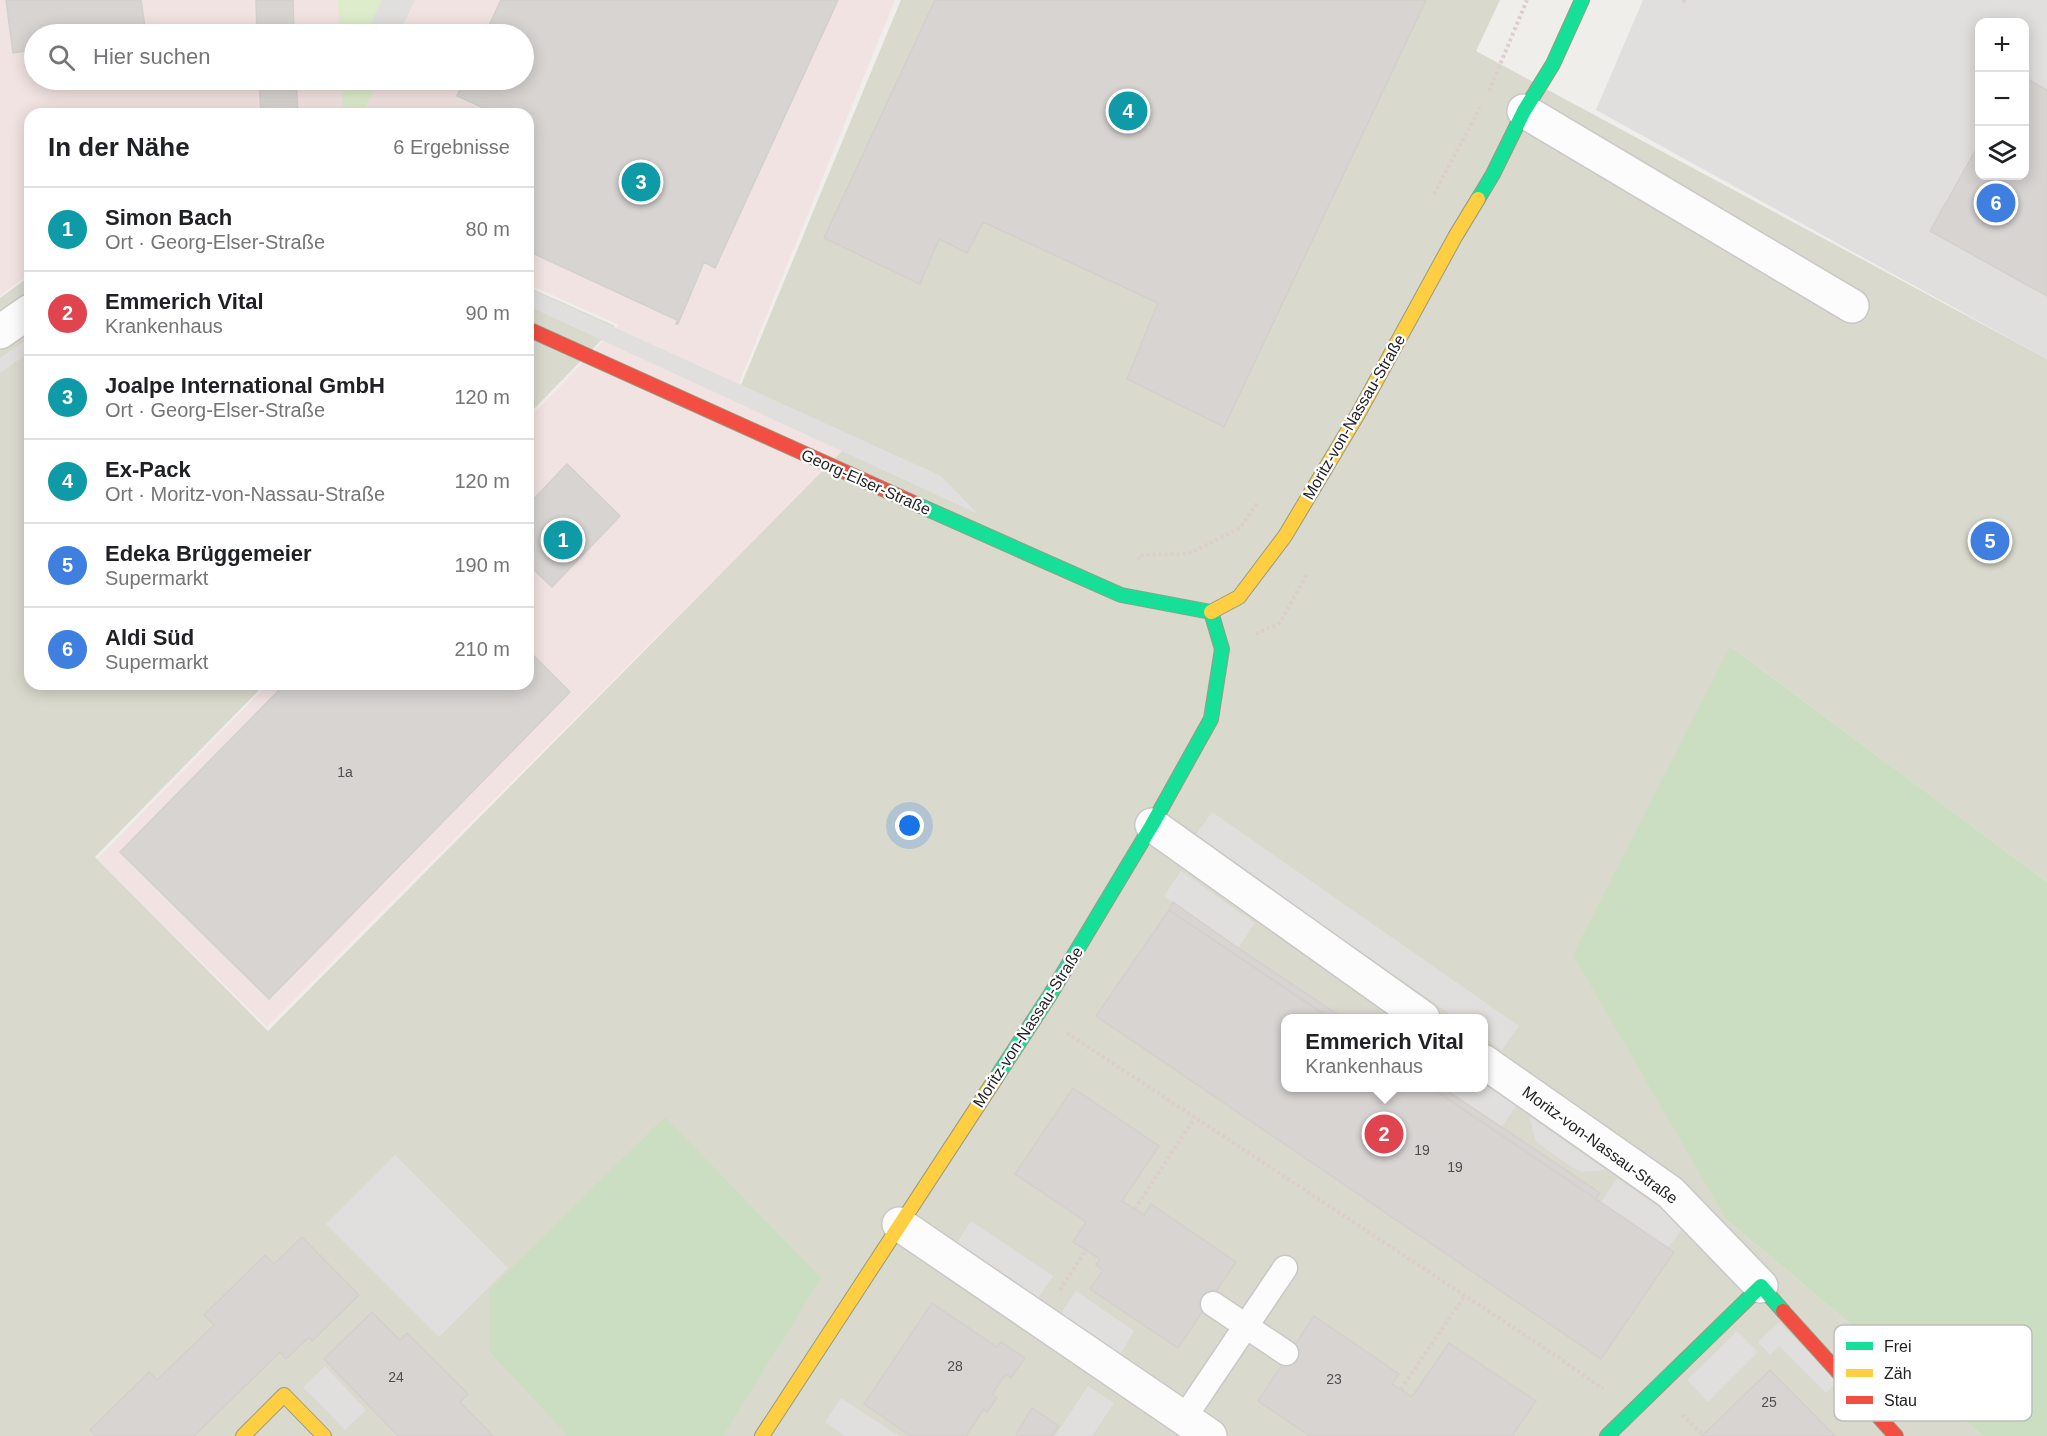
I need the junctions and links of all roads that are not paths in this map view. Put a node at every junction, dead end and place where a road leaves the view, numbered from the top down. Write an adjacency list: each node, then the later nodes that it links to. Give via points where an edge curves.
1 (1582, 0): 2 (street, Moritz-von-Nassau-Straße, via 1553,64)
2 (1524, 111): 3 (street); 7 (street, Moritz-von-Nassau-Straße, via 1493,174 1285,536 1239,597)
3 (1852, 306)
4 (24, 315): 5 (street)
5 (0, 332)
6 (534, 332): 7 (street, Georg-Elser-Straße, via 1077,577 1121,595)
7 (1211, 612): 8 (street, Moritz-von-Nassau-Straße, via 1222,649 1211,719)
8 (1152, 825): 9 (street); 11 (street, Moritz-von-Nassau-Straße, via 1039,1014)
9 (1417, 1014)
10 (1488, 1065): 13 (street, Moritz-von-Nassau-Straße, via 1670,1192)
11 (899, 1224): 19 (street); 22 (street, Moritz-von-Nassau-Straße)
12 (1285, 1268): 15 (lane)
13 (1761, 1286): 17 (street, Moritz-von-Nassau-Straße); 23 (street)
14 (1213, 1304): 15 (lane)
15 (1246, 1326): 16 (lane); 19 (lane)
16 (1286, 1353)
17 (1834, 1367)
18 (1882, 1421): 24 (street, Moritz-von-Nassau-Straße)
19 (1197, 1427)
20 (243, 1436): 21 (street, via 284,1395)
21 (324, 1436)
22 (762, 1436)
23 (1607, 1436)
24 (1896, 1436)

